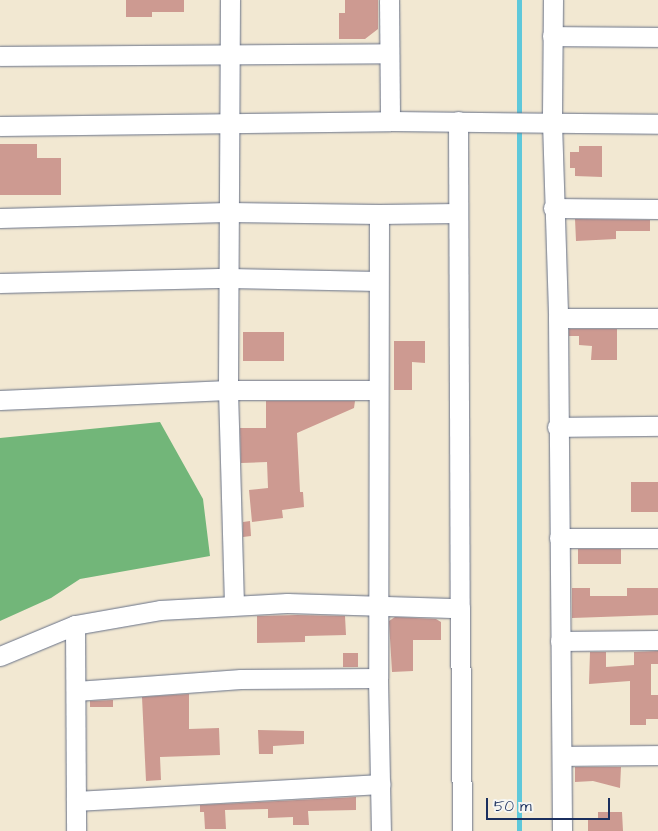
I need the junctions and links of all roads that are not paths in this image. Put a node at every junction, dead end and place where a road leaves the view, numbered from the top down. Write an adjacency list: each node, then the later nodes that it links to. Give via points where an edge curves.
1 (230, 0): 7 (street)
2 (389, 0): 6 (street)
3 (553, 0): 4 (street)
4 (552, 36): 5 (street); 12 (street)
5 (658, 38)
6 (388, 53): 7 (street); 9 (street)
7 (229, 55): 8 (street); 11 (street)
8 (0, 56)
9 (390, 121): 10 (street); 11 (street)
10 (458, 121): 12 (street); 18 (street)
11 (229, 122): 14 (street); 17 (street)
12 (546, 122): 13 (street); 15 (street)
13 (658, 124)
14 (0, 126)
15 (553, 208): 16 (street); 24 (street)
16 (658, 209)
17 (228, 212): 19 (street); 20 (street); 21 (street)
18 (458, 213): 19 (street); 35 (street)
19 (379, 214): 22 (street)
20 (0, 218)
21 (230, 278): 22 (street); 23 (street); 26 (street)
22 (378, 281): 27 (street)
23 (0, 283)
24 (558, 318): 25 (street); 30 (street)
25 (658, 318)
26 (228, 390): 27 (street); 28 (street); 33 (street)
27 (378, 390): 34 (street)
28 (0, 400)
29 (658, 426): 30 (street)
30 (557, 427): 31 (street)
31 (559, 538): 32 (street); 38 (street)
32 (658, 538)
33 (234, 605): 34 (street); 36 (street, via 160,610)
34 (378, 605): 35 (street); 40 (street)
35 (460, 608): 48 (street)
36 (75, 625): 39 (street); 41 (street)
37 (658, 640): 38 (street)
38 (560, 641): 43 (street)
39 (0, 656)
40 (378, 678): 41 (street, via 240,679); 44 (street)
41 (76, 691): 45 (street)
42 (658, 755): 43 (street)
43 (562, 756): 49 (street)
44 (381, 784): 45 (street); 47 (street)
45 (76, 801): 46 (street)
46 (76, 831)
47 (381, 831)
48 (462, 831)
49 (562, 831)

